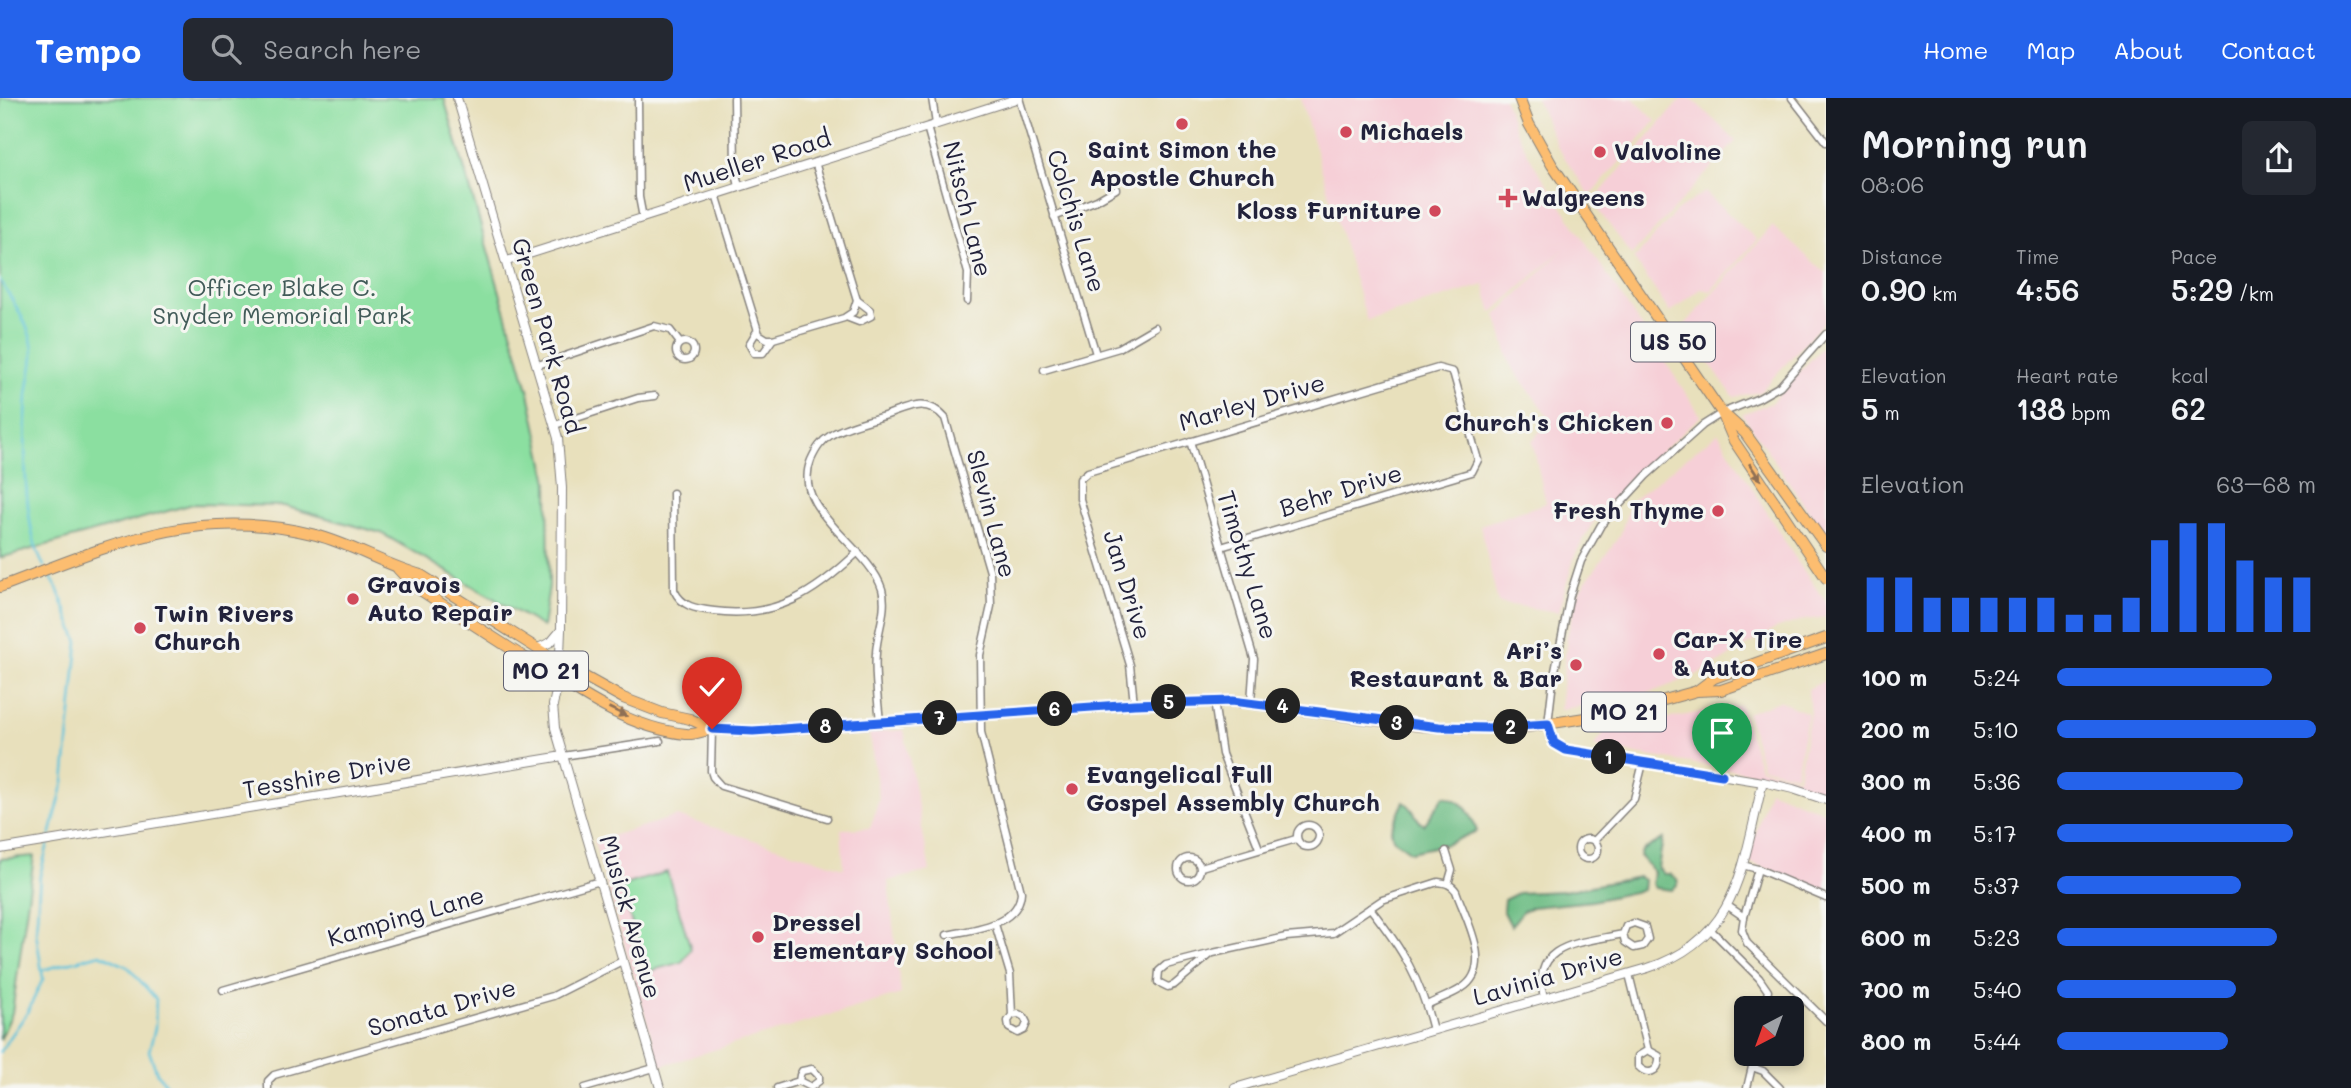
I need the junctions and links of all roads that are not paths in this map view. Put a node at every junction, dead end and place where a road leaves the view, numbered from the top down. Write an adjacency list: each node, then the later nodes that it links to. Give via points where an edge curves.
1 (457, 98): 16 (street, Green Park Road)
2 (638, 98): 14 (street)
3 (734, 98): 11 (street)
4 (932, 98): 8 (street, Nitsch Lane)
5 (1019, 98): 8 (street, Mueller Road); 15 (street, Colchis Lane)
6 (1520, 98): 29 (main road, US 50, via 1552,164)
7 (1792, 98): 9 (street)
8 (932, 125): 10 (street, Mueller Road); 18 (street, Nitsch Lane, via 968,273)
9 (1826, 142)
10 (816, 162): 11 (street, Mueller Road); 17 (street)
11 (739, 187): 13 (street, Mueller Road)
12 (1116, 189): 15 (street)
13 (716, 194): 14 (street, Mueller Road); 21 (street)
14 (643, 218): 16 (street, Mueller Road)
15 (1054, 218): 25 (street, Colchis Lane)
16 (507, 261): 26 (street, Green Park Road)
17 (857, 300): 19 (street); 19 (street, via 871,316 859,322)
18 (967, 301)
19 (846, 317): 23 (street)
20 (1155, 327): 25 (street, via 1130,343)
21 (760, 334): 23 (street); 23 (street, via 749,344 754,353 764,353)
22 (1826, 334): 29 (street, via 1780,386)
23 (773, 339)
24 (680, 343): 26 (street, via 670,330 654,326)
25 (1096, 354): 27 (street)
26 (538, 365): 30 (street, Green Park Road)
27 (1044, 370)
28 (655, 396): 30 (street)
29 (1722, 413): 35 (main road, US 50, via 1745,433); 39 (main road, US 50, one-way to 39, via 1734,441); 53 (street, via 1621,501 1586,549 1567,607)
30 (555, 425): 41 (street, Green Park Road, via 562,488)
31 (1190, 441): 32 (street, Marley Drive, via 1438,368 1453,372 1478,460); 33 (street, Marley Drive, via 1088,472); 36 (street, Timothy Lane)
32 (1472, 472): 36 (street, Behr Drive)
33 (1080, 479): 50 (street, Jan Drive, via 1080,499 1130,665)
34 (673, 493): 37 (street, via 674,590 687,606 727,613 770,609 815,589)
35 (1826, 546)
36 (1221, 547): 49 (street, Timothy Lane, via 1254,659)
37 (858, 552): 51 (street, Slevin Lane, via 812,500 808,467 818,446 838,432 918,405 937,409 945,418 990,572 991,606 981,655); 52 (street, via 875,574 884,598 875,656)
38 (397, 568): 40 (main road, MO 21, via 316,535 279,527 206,524 166,530 96,551); 43 (main road, MO 21, via 421,575); 46 (main road, MO 21, via 414,586)
39 (1826, 578)
40 (0, 587)
41 (561, 630): 43 (street); 45 (street, Green Park Road)
42 (1826, 638): 47 (main road, MO 21, via 1714,678)
43 (538, 648): 45 (main road, MO 21)
44 (1826, 654): 47 (main road, MO 21, via 1721,690)
45 (560, 663): 46 (street, Green Park Road); 54 (main road, MO 21, via 623,698)
46 (559, 680): 54 (main road, MO 21, one-way to 54, via 644,723 690,734); 56 (street, Green Park Road, via 553,712)
47 (1697, 691): 53 (main road, MO 21, via 1617,713)
48 (1214, 701): 49 (main road, MO 21); 50 (main road, MO 21); 63 (street, via 1222,754)
49 (1251, 702): 53 (main road, MO 21, via 1439,727)
50 (1134, 704): 51 (main road, MO 21)
51 (981, 715): 52 (main road, MO 21); 75 (street, Slevin Lane, via 981,732 1021,892 1017,908)
52 (880, 722): 54 (main road, MO 21, via 753,731)
53 (1548, 724): 57 (street, via 1551,738 1561,749)
54 (712, 729): 60 (street, via 711,771 722,786)
55 (660, 741): 56 (street, Tesshire Drive)
56 (563, 756): 64 (street, Tesshire Drive); 69 (street, Musick Avenue)
57 (1643, 762): 58 (street); 62 (street, via 1634,799)
58 (1763, 782): 59 (street); 66 (street, Lavinia Drive)
59 (1826, 800)
60 (827, 818)
61 (1296, 839): 63 (street)
62 (1594, 841)
63 (1259, 848): 67 (street)
64 (0, 849)
65 (1446, 851): 70 (street, via 1452,870)
66 (1742, 865): 68 (street); 72 (street, Lavinia Drive)
67 (1201, 867)
68 (1758, 869): 71 (street); 74 (street)
69 (600, 881): 80 (street, Musick Avenue); 82 (street, Kamping Lane)
70 (1448, 884): 73 (street, via 1438,882); 85 (street, via 1456,891 1478,953 1478,967 1465,987)
71 (1826, 898)
72 (1728, 906): 74 (street); 76 (street, Lavinia Drive)
73 (1370, 908): 79 (street, via 1333,933 1286,937); 85 (street, via 1407,957)
74 (1744, 917): 87 (street, via 1747,943)
75 (995, 924): 78 (street); 86 (street, via 1010,974)
76 (1712, 930): 81 (street, Lavinia Drive, via 1673,959); 83 (street, via 1759,978)
77 (1623, 934): 77 (street, via 1626,926 1638,923 1645,927 1648,939 1634,948); 84 (street, via 1564,947 1549,957 1540,977)
78 (947, 935)
79 (1211, 954): 79 (street, via 1174,985 1158,982 1159,971 1166,965)
80 (622, 961): 91 (street, Musick Avenue); 93 (street, Sonata Drive, via 552,996 274,1076)
81 (1629, 974): 84 (street, Lavinia Drive); 89 (street)
82 (223, 990)
83 (1767, 996)
84 (1544, 998): 88 (street, Lavinia Drive)
85 (1427, 1004): 88 (street)
86 (1012, 1015)
87 (1826, 1021)
88 (1433, 1030): 94 (street, Lavinia Drive)
89 (1648, 1050)
90 (1752, 1067): 99 (street); 100 (street)
91 (654, 1068): 95 (street); 96 (street, Musick Avenue)
92 (799, 1081): 97 (street)
93 (268, 1085)
94 (1247, 1086): 98 (street, Lavinia Drive)
95 (586, 1088)
96 (660, 1088)
97 (777, 1088)
98 (1235, 1088)
99 (1747, 1088)
100 (1780, 1088)

